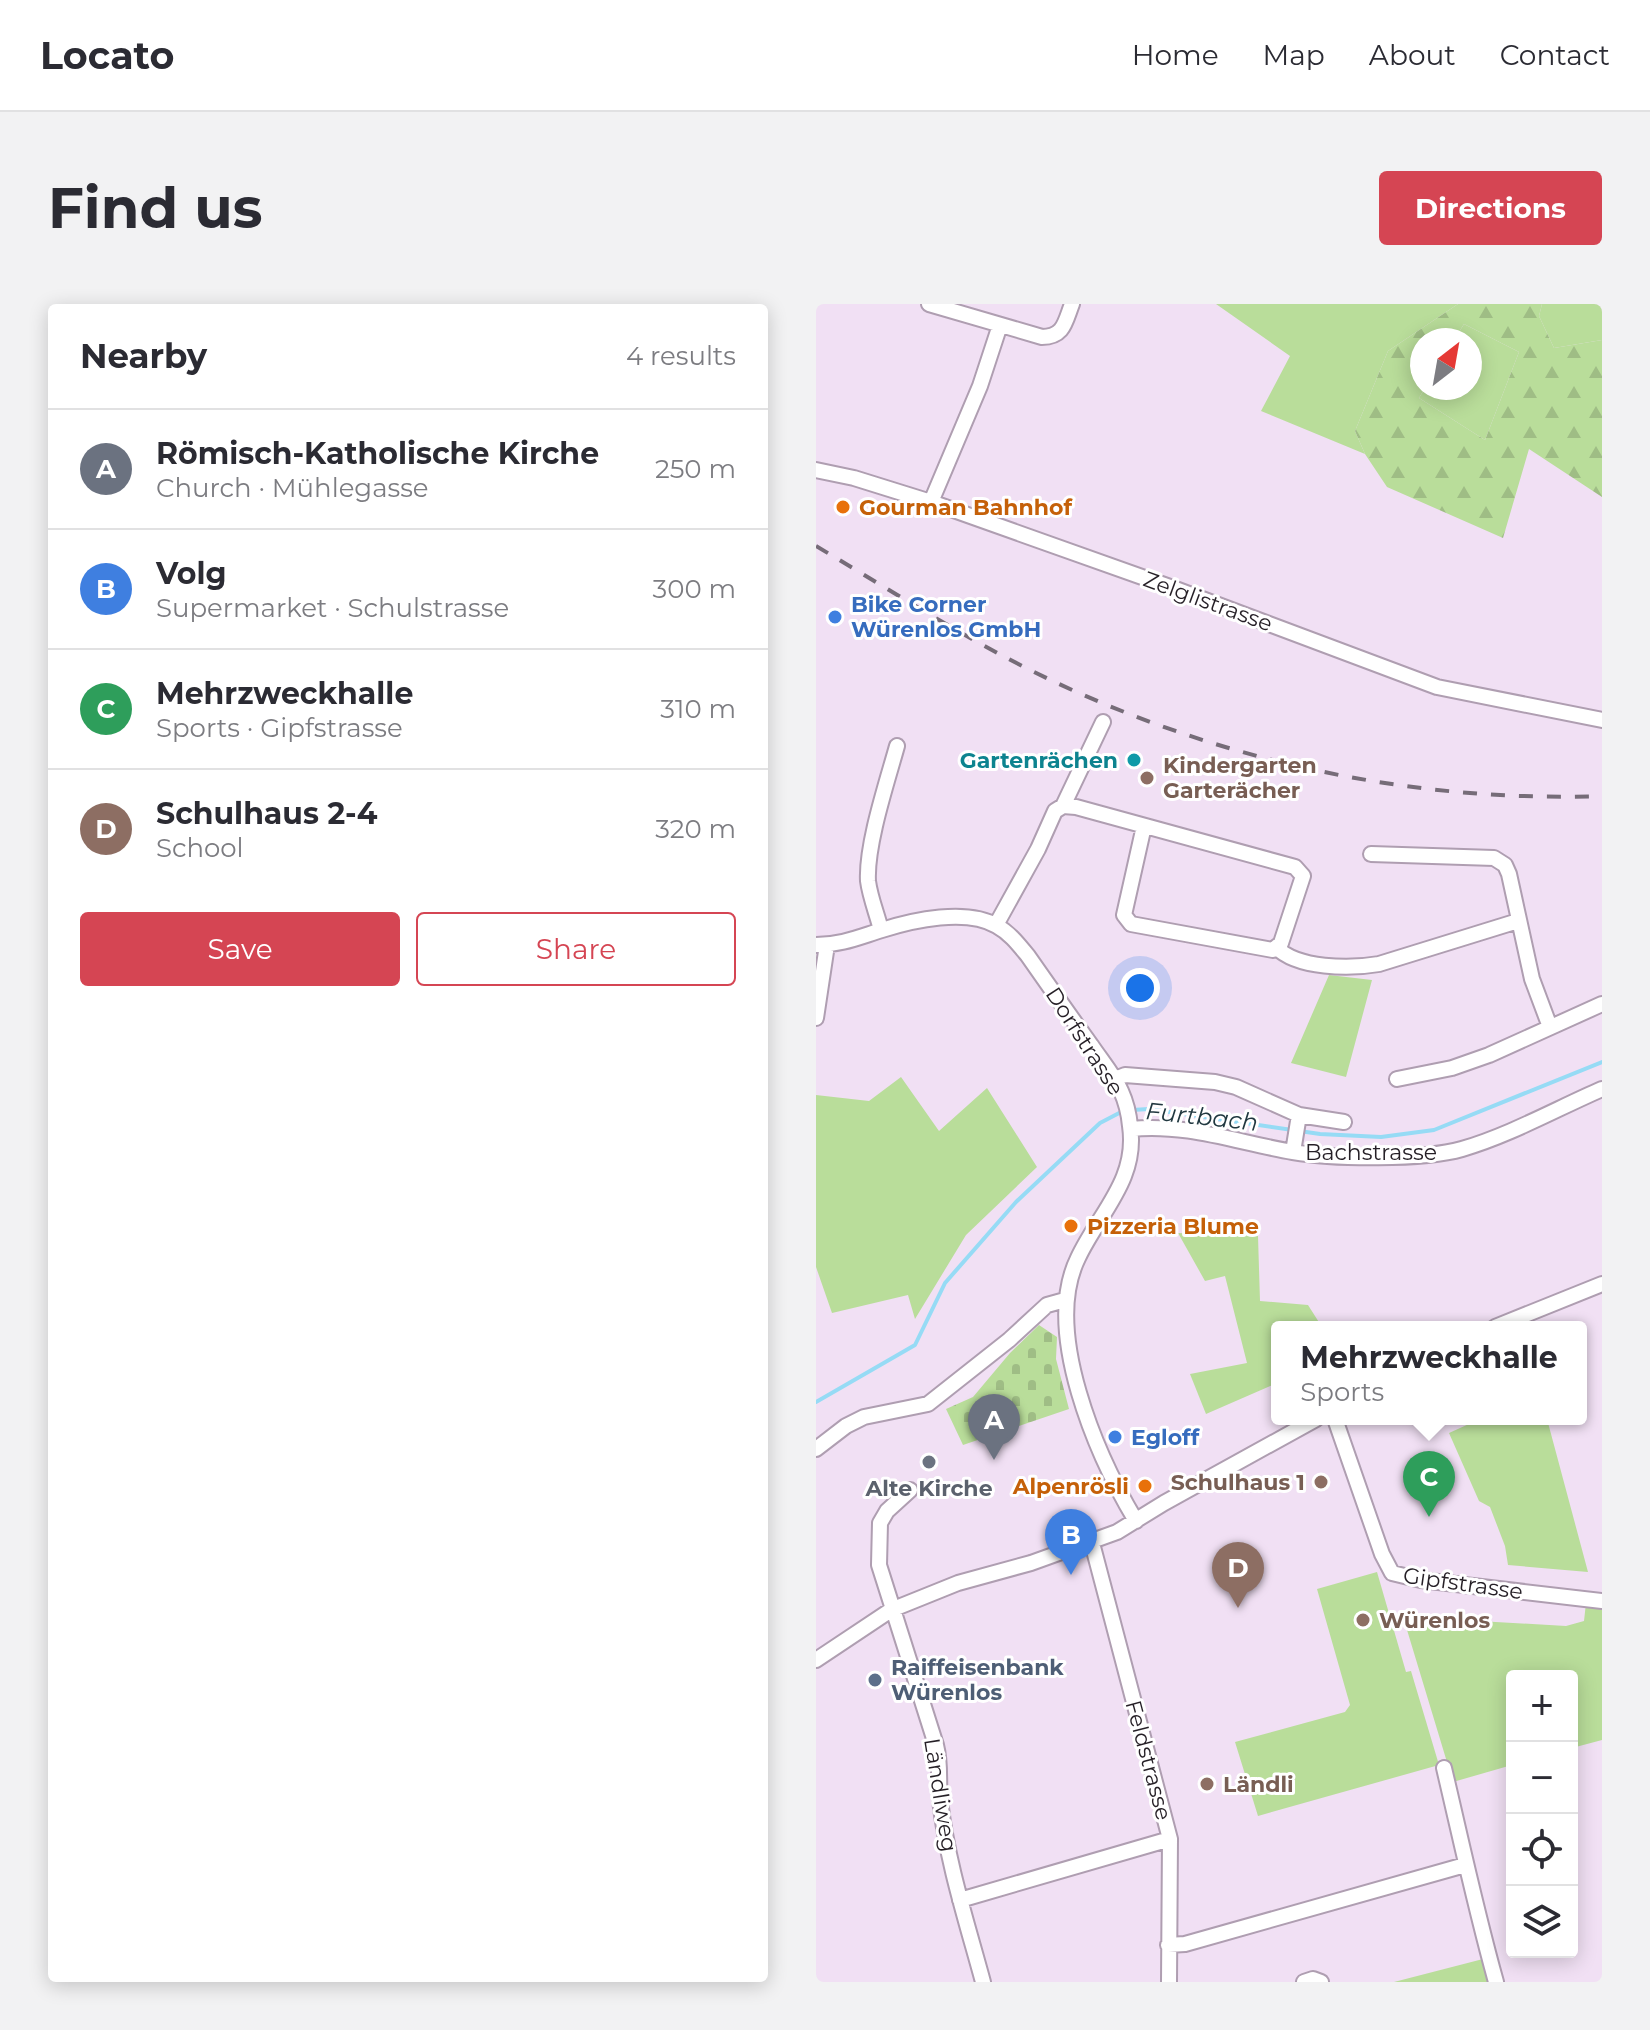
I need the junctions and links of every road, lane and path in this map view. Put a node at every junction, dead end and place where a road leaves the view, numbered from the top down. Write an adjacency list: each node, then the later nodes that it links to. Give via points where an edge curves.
1 (929, 304): 3 (street)
2 (1072, 304): 3 (street, via 1062,331 1054,337)
3 (1000, 325): 5 (street)
4 (816, 470): 5 (street, Zelglistrasse)
5 (931, 502): 6 (street, Zelglistrasse, via 1437,687)
6 (1602, 720)
7 (1103, 722): 9 (street)
8 (897, 746): 14 (street, via 868,870)
9 (1063, 806): 10 (street); 13 (street, via 1055,811)
10 (1144, 826): 16 (street, via 1295,867 1303,876); 16 (street, via 1124,915 1131,924)
11 (1371, 854): 12 (street, via 1501,861 1509,874)
12 (1518, 921): 16 (street, via 1359,968 1285,956); 19 (street)
13 (996, 925): 14 (street, via 947,917); 20 (street, Dorfstrasse, via 1028,956)
14 (881, 930): 15 (street)
15 (822, 945): 18 (street)
16 (1276, 947)
17 (1602, 1004): 19 (street)
18 (816, 1018)
19 (1550, 1027): 21 (street, via 1452,1068)
20 (1115, 1079): 23 (street, via 1125,1075 1215,1082); 25 (street, Dorfstrasse)
21 (1397, 1079)
22 (1602, 1089): 26 (street, Bachstrasse, via 1460,1150 1335,1156)
23 (1298, 1118): 24 (street); 26 (street)
24 (1344, 1122)
25 (1130, 1125): 26 (street, Bachstrasse); 28 (street, Dorfstrasse, via 1132,1150 1121,1186 1076,1260)
26 (1294, 1147)
27 (1602, 1284): 29 (street)
28 (1065, 1300): 32 (street, via 1047,1305 928,1404 864,1417); 34 (street, Dorfstrasse, via 1069,1355 1084,1410)
29 (1510, 1321)
30 (1305, 1425): 34 (street)
31 (1337, 1425): 36 (street, Gipfstrasse, via 1392,1573)
32 (816, 1449)
33 (910, 1490): 37 (street, Ländliweg, via 880,1523 879,1565)
34 (1136, 1521): 35 (street)
35 (1092, 1543): 37 (street, via 958,1583); 40 (street, Feldstrasse)
36 (1602, 1601)
37 (891, 1610): 38 (street); 42 (street, Ländliweg, via 936,1745 940,1800)
38 (816, 1660)
39 (1444, 1768): 41 (street)
40 (1170, 1839): 42 (street); 43 (street, Feldstrasse)
41 (1465, 1865): 43 (street); 48 (street)
42 (960, 1900): 44 (street, Ländliweg)
43 (1168, 1945): 45 (street, Feldstrasse)
44 (983, 1982)
45 (1169, 1982)
46 (1304, 1982): 47 (street)
47 (1321, 1982)
48 (1496, 1982)

